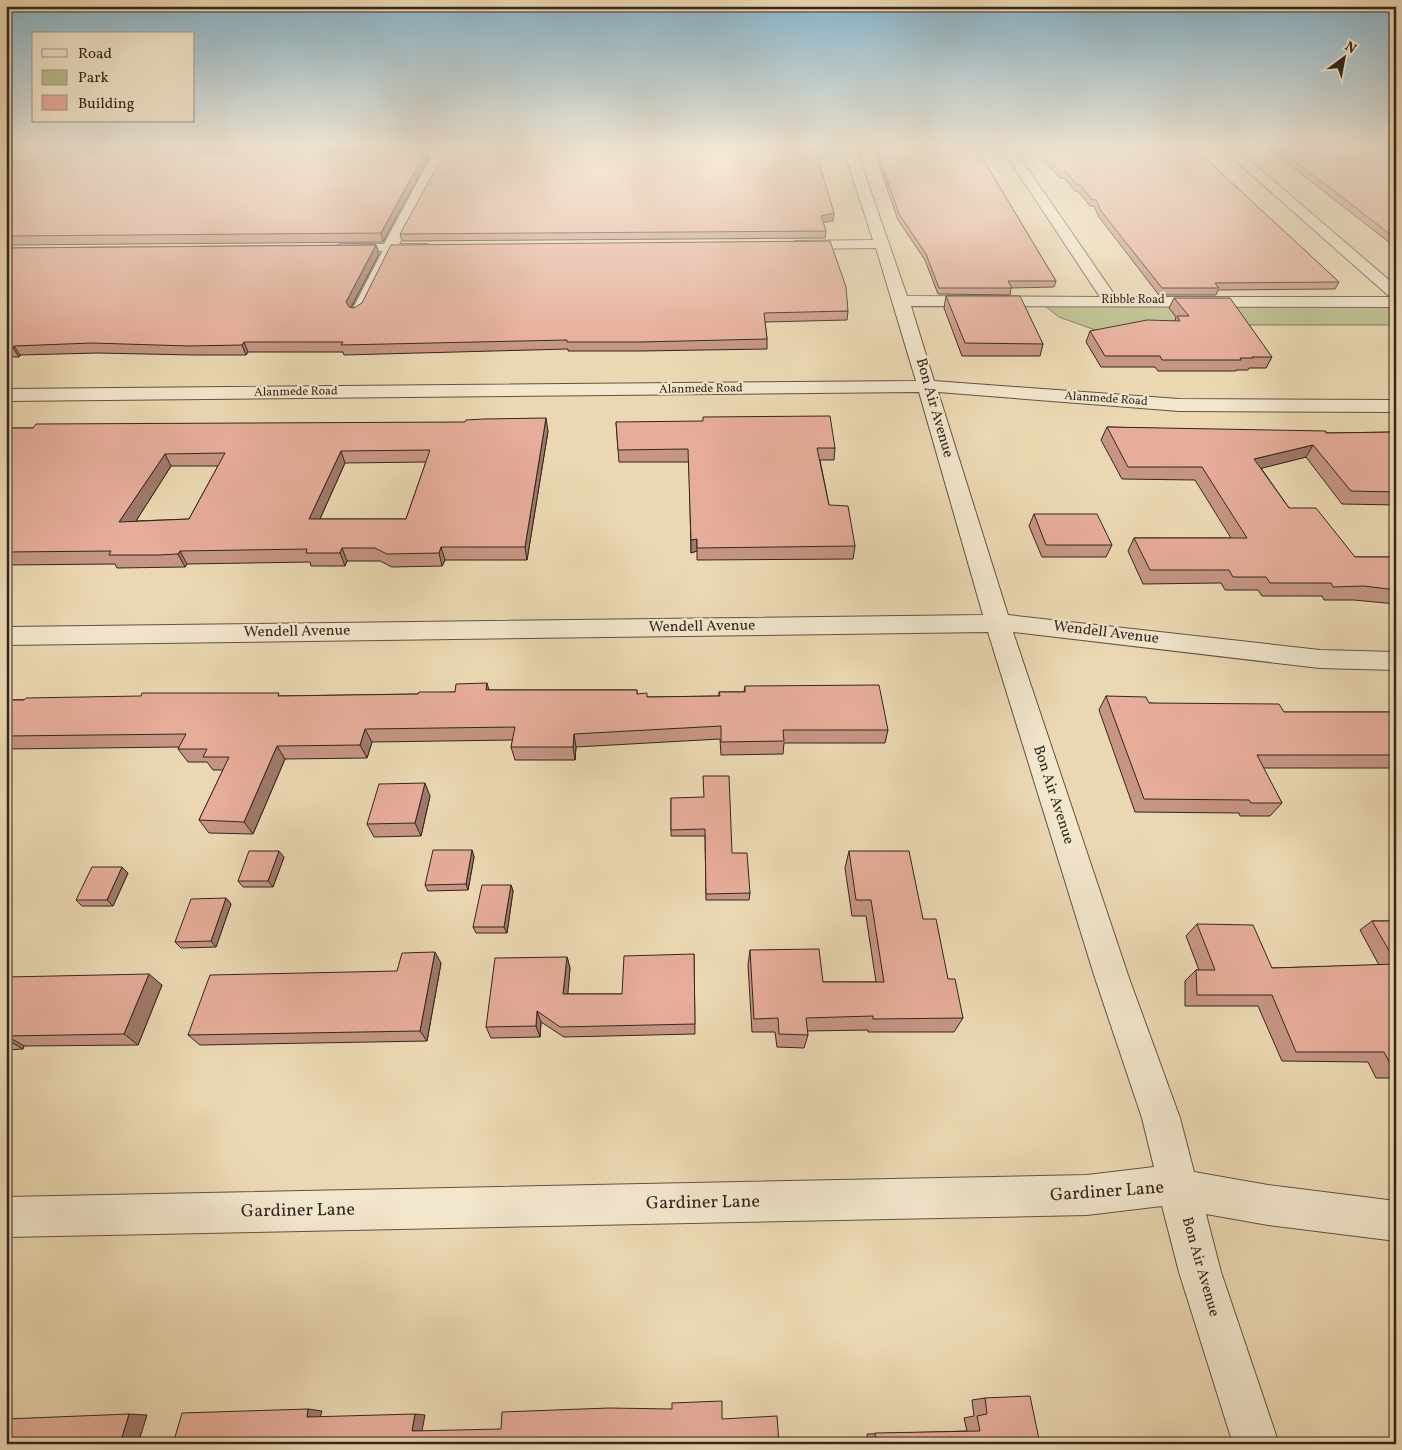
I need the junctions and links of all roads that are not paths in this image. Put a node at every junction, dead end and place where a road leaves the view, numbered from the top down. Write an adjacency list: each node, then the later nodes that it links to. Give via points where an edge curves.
1 (407, 214): 8 (street)
2 (871, 214): 5 (street, Bon Air Avenue)
3 (1052, 214): 11 (street)
4 (1303, 214): 10 (street)
5 (881, 244): 6 (street); 12 (street, Bon Air Avenue)
6 (783, 245)
7 (326, 248): 8 (street)
8 (389, 248): 9 (street); 14 (lane)
9 (441, 248)
10 (1396, 294)
11 (1110, 300): 12 (street, Ribble Road); 13 (street, Ribble Road)
12 (901, 301): 15 (street, Bon Air Avenue)
13 (1396, 302)
14 (357, 312)
15 (927, 386): 16 (street, Alanmede Road); 17 (street, Alanmede Road, via 1179,405); 18 (street, Bon Air Avenue)
16 (6, 395)
17 (1396, 406)
18 (998, 622): 19 (street, Wendell Avenue); 20 (street, Wendell Avenue, via 1320,659); 21 (street, Bon Air Avenue, via 1112,978 1161,1118)
19 (6, 636)
20 (1396, 661)
21 (1178, 1189): 22 (street, Gardiner Lane, via 1162,1186 1068,1196); 23 (street, Gardiner Lane, via 1268,1205); 24 (street, Bon Air Avenue, via 1200,1272)
22 (6, 1217)
23 (1396, 1221)
24 (1256, 1444)

